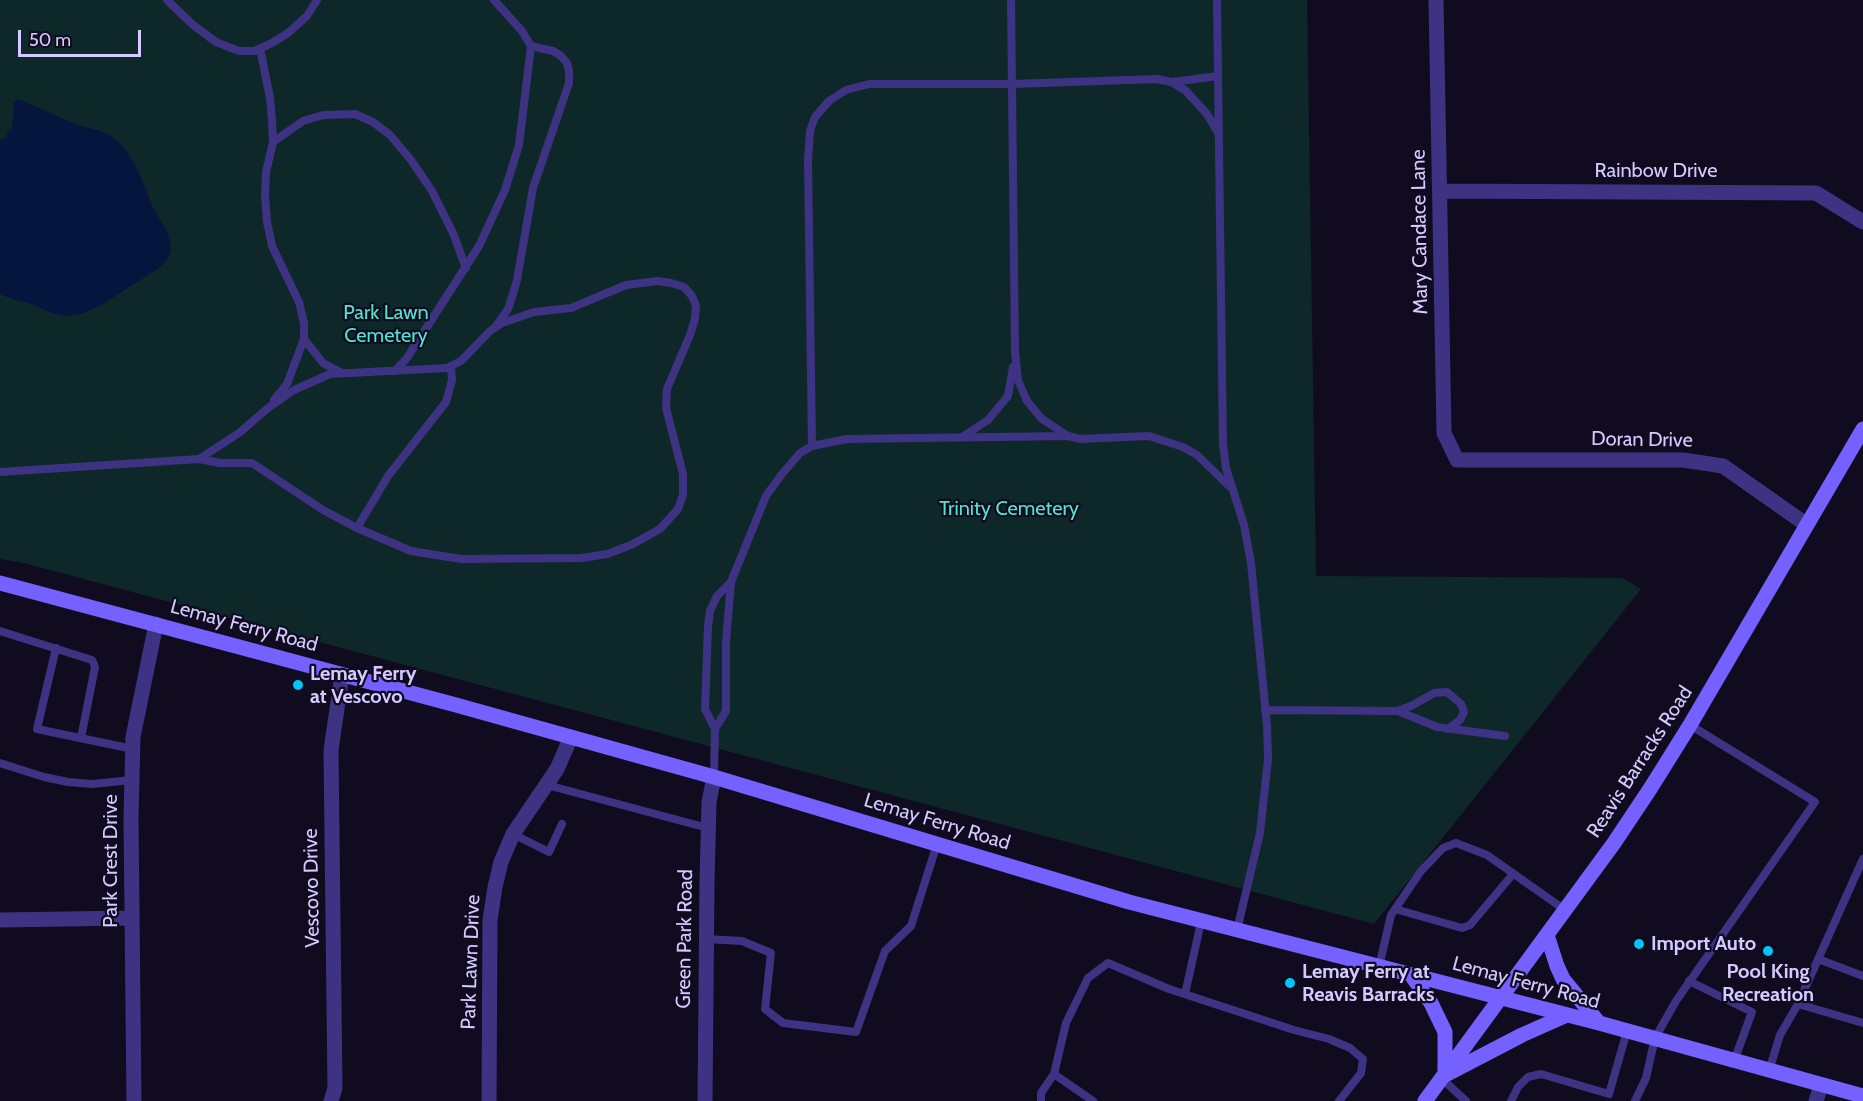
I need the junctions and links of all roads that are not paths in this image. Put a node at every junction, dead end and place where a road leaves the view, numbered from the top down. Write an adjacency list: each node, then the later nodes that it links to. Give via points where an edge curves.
1 (167, 0): 8 (lane, via 216,42 239,51)
2 (317, 0): 8 (lane, via 307,16 288,33)
3 (494, 0): 7 (lane)
4 (1011, 0): 11 (lane)
5 (1217, 0): 9 (lane)
6 (1436, 0): 14 (street, Mary Candace Lane)
7 (531, 46): 16 (lane, via 524,117 513,168 506,190); 17 (lane, via 561,56 570,71 533,188 512,297)
8 (260, 48): 13 (lane, via 270,98)
9 (1218, 76): 10 (lane); 12 (lane)
10 (1171, 82): 11 (lane, via 1157,79); 12 (lane, via 1195,99)
11 (1012, 84): 19 (lane); 27 (lane, via 869,84 846,90 815,117 808,160)
12 (1219, 134): 31 (lane, via 1223,444)
13 (273, 142): 16 (lane, via 303,121 322,115 355,114 373,122 390,135 432,191); 18 (lane, via 266,172 267,222 272,246 299,302)
14 (1441, 191): 15 (street, Rainbow Drive, via 1816,192); 29 (street, Mary Candace Lane, via 1444,433)
15 (1863, 222)
16 (466, 268): 21 (lane)
17 (494, 328): 20 (lane); 33 (lane, via 527,314 571,308 626,285 658,281 684,287 696,306 695,319 667,389 666,408 683,474 678,509 660,529 631,545 582,558 461,559 411,551)
18 (304, 339): 22 (lane, via 323,363); 23 (lane, via 286,384)
19 (1015, 352): 25 (lane, via 1018,380 1027,401 1042,419); 26 (lane, via 1008,396 988,420)
20 (451, 366): 21 (lane); 33 (lane, via 446,402 388,476)
21 (395, 371): 22 (lane)
22 (342, 373): 23 (lane, via 313,381)
23 (268, 408): 28 (lane)
24 (1863, 429): 32 (main road, Reavis Barracks Road)
25 (1068, 436): 26 (lane); 31 (lane, via 1149,436 1167,441 1197,455)
26 (962, 437): 27 (lane, via 847,439)
27 (812, 446): 34 (lane, via 800,453 766,496)
28 (199, 459): 30 (lane); 33 (lane, via 252,463)
29 (1457, 460): 32 (street, Doran Drive, via 1683,460 1723,466)
30 (0, 472)
31 (1232, 488): 40 (lane, via 1251,563)
32 (1807, 525): 42 (main road, Reavis Barracks Road)
33 (357, 528)
34 (731, 582): 43 (lane, via 726,711); 43 (lane, via 717,596 708,626 705,709)
35 (0, 587): 36 (main road, Lemay Ferry Road)
36 (156, 624): 39 (main road, Lemay Ferry Road); 48 (street, Park Crest Drive)
37 (0, 631): 38 (lane)
38 (56, 648): 47 (lane, via 92,660 95,667); 47 (lane, via 37,729)
39 (342, 675): 46 (main road, Lemay Ferry Road); 88 (street, Vescovo Drive, via 331,750 335,1088)
40 (1265, 710): 41 (lane); 64 (lane, via 1268,759 1260,833)
41 (1398, 711): 44 (lane); 44 (lane, via 1434,693 1447,692 1464,712)
42 (1690, 725): 60 (main road, Reavis Barracks Road, via 1614,843); 71 (lane, via 1815,802)
43 (715, 729): 50 (lane)
44 (1448, 729): 45 (lane)
45 (1505, 736)
46 (572, 737): 50 (main road, Lemay Ferry Road); 52 (street, Park Lawn Drive)
47 (81, 738): 48 (lane)
48 (133, 749): 51 (street, Park Crest Drive)
49 (0, 763): 51 (lane, via 68,782)
50 (714, 777): 54 (street, Green Park Road); 56 (main road, Lemay Ferry Road)
51 (132, 780): 61 (street, Park Crest Drive)
52 (547, 785): 54 (lane); 55 (street, Park Lawn Drive)
53 (562, 824): 55 (lane, via 549,852)
54 (708, 828): 66 (street, Green Park Road)
55 (513, 834): 89 (street, Park Lawn Drive, via 501,862 490,920)
56 (937, 844): 63 (main road, Lemay Ferry Road); 66 (lane, via 911,926 885,951 856,1032 783,1023 765,1009 771,953 742,941)
57 (1863, 859): 67 (lane)
58 (1513, 873): 59 (lane, via 1470,925 1462,928); 59 (lane, via 1487,855 1456,843 1443,848 1421,871); 60 (lane)
59 (1395, 909): 68 (lane)
60 (1565, 910): 65 (main road, Reavis Barracks Road)
61 (132, 918): 62 (street); 87 (street, Park Crest Drive)
62 (0, 920)
63 (1202, 922): 64 (main road, Lemay Ferry Road); 72 (lane)
64 (1237, 930): 68 (main road, Lemay Ferry Road)
65 (1547, 935): 73 (main road, Reavis Barracks Road); 76 (main road, via 1563,979)
66 (706, 939): 90 (street, Green Park Road)
67 (1818, 959): 70 (lane); 74 (lane)
68 (1379, 967): 69 (main road, Lemay Ferry Road)
69 (1411, 975): 73 (main road, Lemay Ferry Road); 83 (main road, via 1445,1032)
70 (1863, 976)
71 (1689, 981): 79 (lane); 80 (lane, via 1752,1012)
72 (1185, 994): 82 (lane, via 1108,963 1088,978 1066,1023); 93 (lane, via 1350,1048 1363,1059 1361,1073)
73 (1501, 998): 75 (main road, Lemay Ferry Road); 83 (main road, Reavis Barracks Road)
74 (1798, 1004): 77 (lane); 81 (lane, via 1780,1035)
75 (1566, 1015): 76 (main road, Lemay Ferry Road); 83 (main road)
76 (1599, 1023): 78 (main road, Lemay Ferry Road)
77 (1863, 1023)
78 (1628, 1031): 79 (main road, Lemay Ferry Road); 95 (lane, via 1609,1094 1540,1074 1528,1077)
79 (1655, 1038): 80 (main road, Lemay Ferry Road); 96 (lane, via 1647,1078)
80 (1734, 1061): 81 (main road, Lemay Ferry Road)
81 (1769, 1071): 84 (main road, Lemay Ferry Road)
82 (1054, 1074): 91 (lane, via 1041,1093); 92 (lane)
83 (1443, 1077): 86 (main road, Reavis Barracks Road); 94 (lane)
84 (1821, 1084): 85 (main road, Lemay Ferry Road); 97 (street)
85 (1863, 1096)
86 (1428, 1100)
87 (134, 1101)
88 (331, 1101)
89 (489, 1101)
90 (705, 1101)
91 (1041, 1101)
92 (1093, 1101)
93 (1339, 1101)
94 (1466, 1101)
95 (1511, 1101)
96 (1635, 1101)
97 (1816, 1101)

